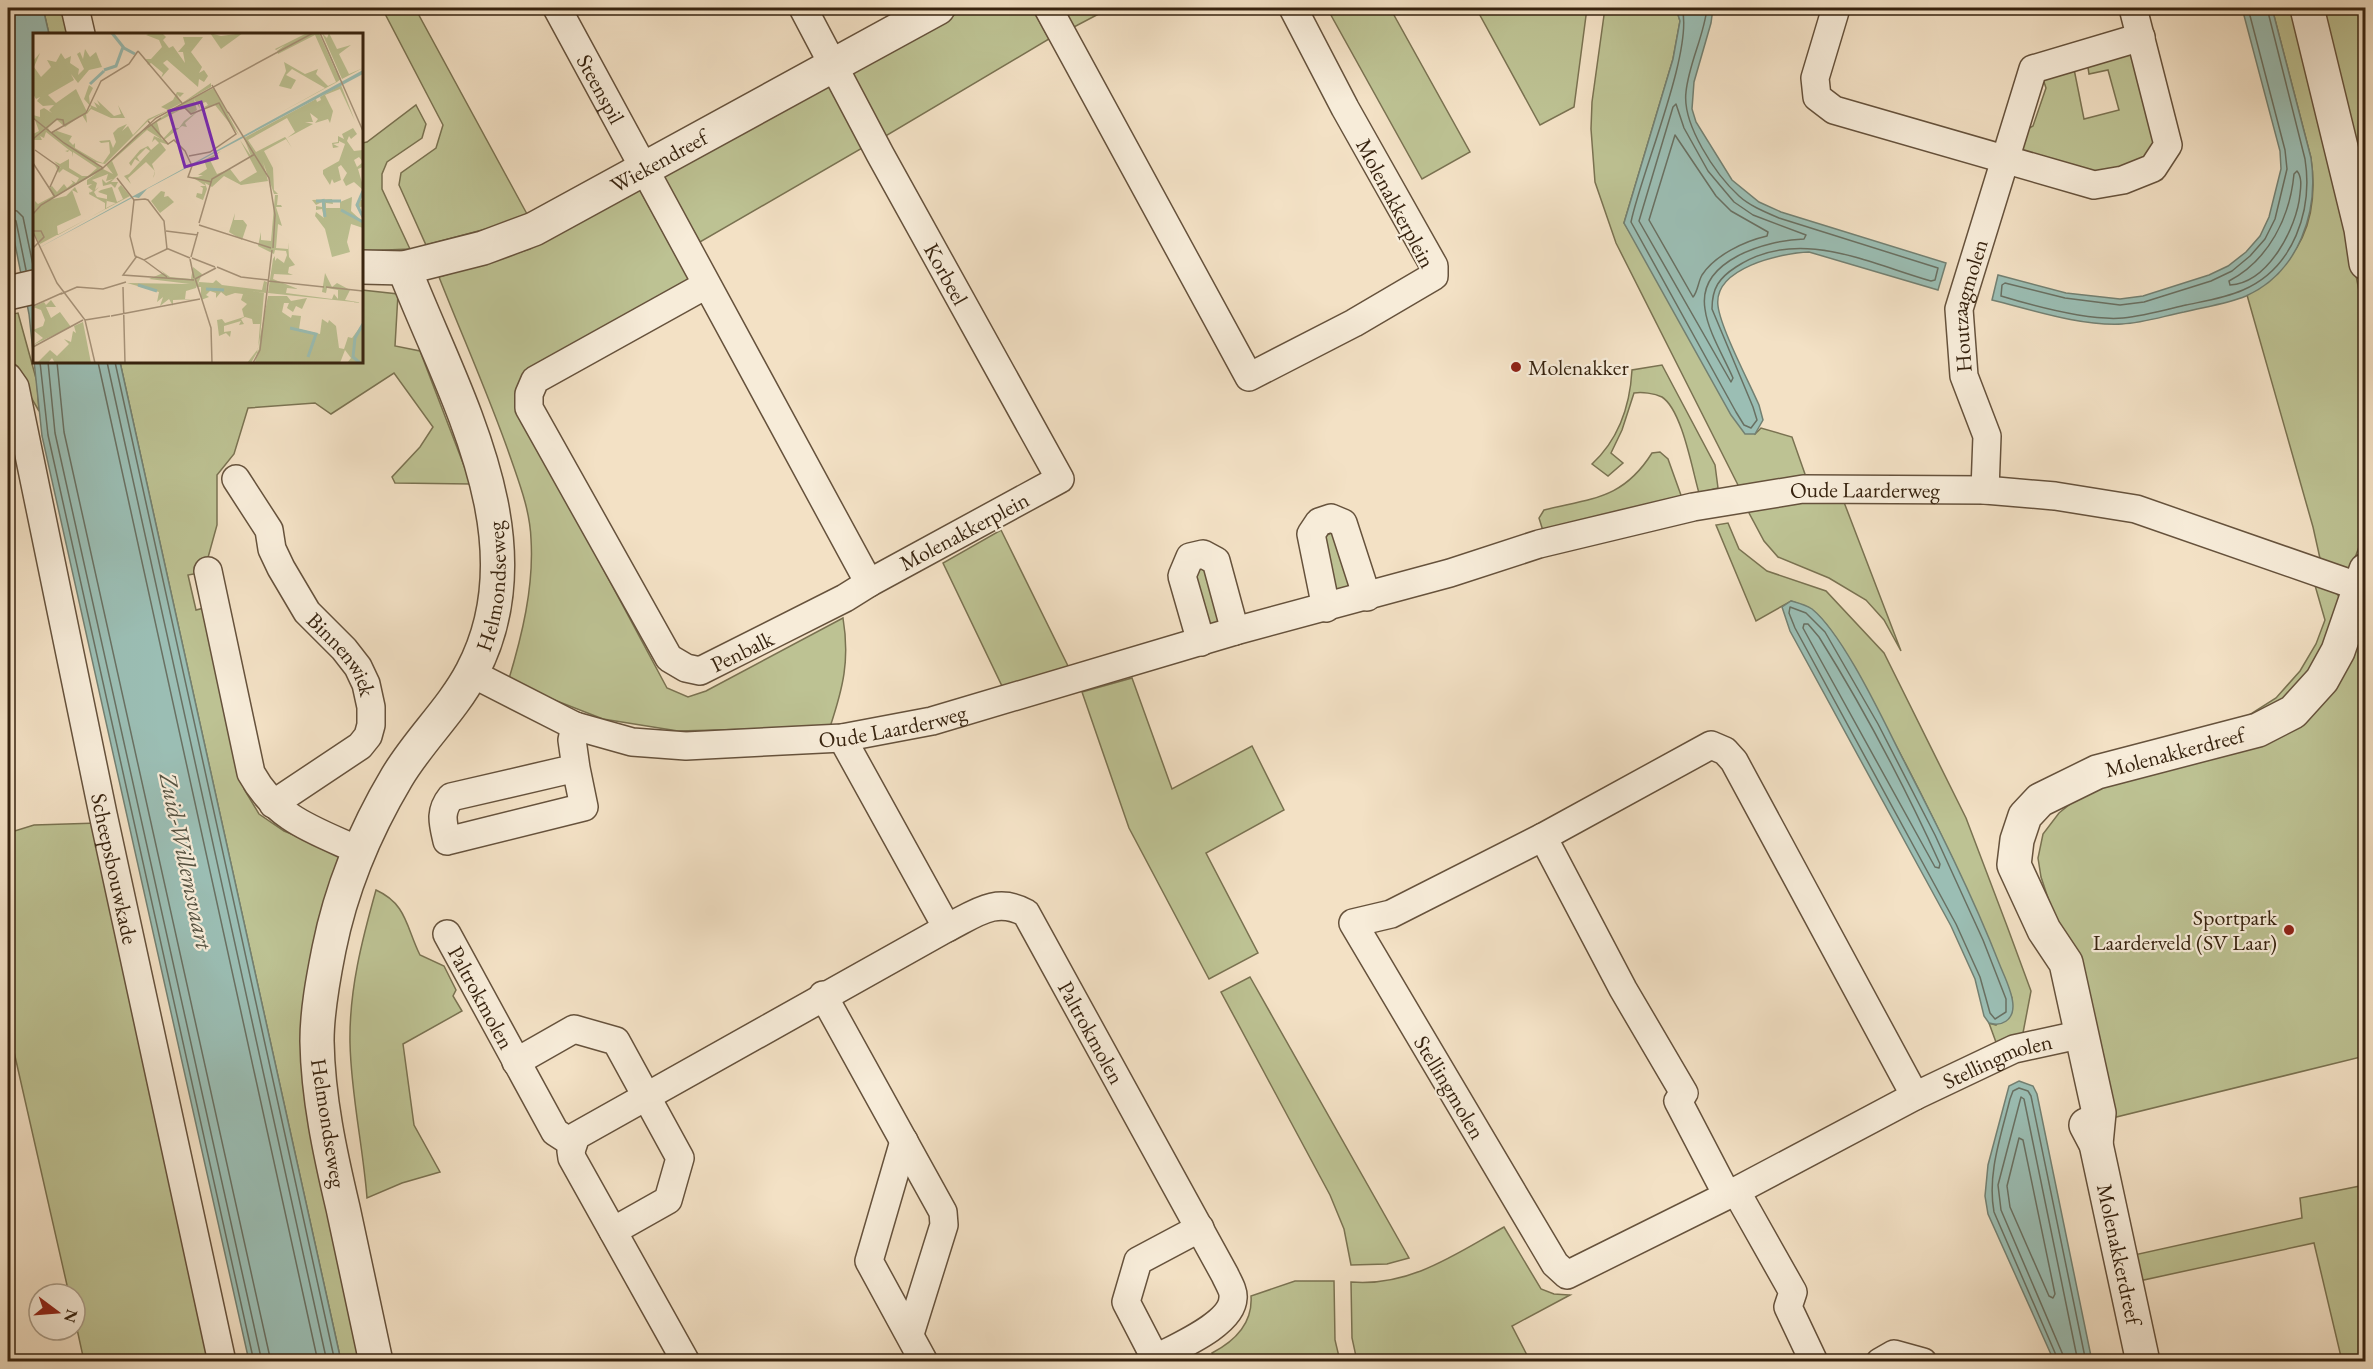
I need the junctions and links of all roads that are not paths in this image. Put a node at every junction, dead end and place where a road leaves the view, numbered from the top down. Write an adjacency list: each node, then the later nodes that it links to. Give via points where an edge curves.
1 (75, 8): 10 (street)
2 (557, 8): 14 (street, Steenspil)
3 (803, 8): 12 (street)
4 (938, 8): 12 (street, Wiekendreef)
5 (1048, 8): 6 (street, Molenakkerplein, via 1249,377 1434,276 1434,266)
6 (1293, 8)
7 (1836, 8): 13 (street, via 1815,78 1817,97 1834,110)
8 (2133, 8): 11 (street)
9 (2307, 8): 15 (street)
10 (81, 33)
11 (2141, 37): 13 (street, Houtzaagmolen, via 2033,69); 13 (street, via 2168,145 2153,168 2123,180 2094,185)
12 (833, 65): 14 (street, Wiekendreef); 21 (street, Korbeel)
13 (2004, 157): 22 (street, Houtzaagmolen, via 1959,309 1964,376 1987,436)
14 (646, 169): 17 (street, Wiekendreef, via 534,229 483,248); 18 (street)
15 (2366, 263)
16 (363, 267): 17 (street, Wiekendreef)
17 (404, 268): 30 (street, Helmondseweg, via 478,452 494,512 498,561 491,622)
18 (706, 285): 25 (street); 25 (street, Penbalk, via 535,380 529,394 530,408 669,658 686,668 699,671 714,666)
19 (8, 377): 51 (street, Scheepsbouwkade, via 15,387)
20 (236, 479): 34 (street, Binnenwiek, via 269,530 280,568 307,612 358,667 371,707 368,736 360,746)
21 (1060, 479): 25 (street, Molenakkerplein)
22 (1985, 490): 24 (street, Oude Laarderweg, via 2136,509); 26 (street, Oude Laarderweg, via 1803,489 1734,500 1539,544)
23 (208, 571): 34 (street, via 251,773)
24 (2363, 578): 40 (street, Molenakkerdreef, via 2338,651 2322,680 2294,711 2258,729 2097,772 2040,800 2025,816 2014,865 2044,930 2066,963)
25 (869, 583)
26 (1366, 597): 27 (street, Oude Laarderweg); 27 (street, via 1343,523 1331,518 1319,522 1311,534)
27 (1326, 608): 28 (street, Oude Laarderweg)
28 (1235, 631): 29 (street, Oude Laarderweg); 29 (street, via 1216,561 1203,554 1190,557 1182,576)
29 (1201, 642): 32 (street, Oude Laarderweg, via 932,721)
30 (471, 673): 31 (street, Oude Laarderweg); 36 (street, Helmondseweg, via 397,776)
31 (575, 726): 32 (street, Oude Laarderweg, via 632,742 686,746); 33 (street, via 572,740)
32 (842, 738): 37 (street)
33 (576, 768): 33 (street, via 584,807 447,841 442,820 451,797)
34 (273, 804): 36 (street, via 298,824)
35 (1543, 837): 43 (street, Stellingmolen, via 1711,745 1725,751 1734,761); 46 (street, via 1623,989 1684,1093 1677,1101); 46 (street, Stellingmolen, via 1390,914 1353,923 1555,1264 1567,1275)
36 (360, 851): 52 (street, Helmondseweg, via 329,948 317,1038 327,1140)
37 (947, 928): 39 (street, Paltrokmolen); 47 (street, Paltrokmolen, via 991,906 1012,905 1026,913)
38 (447, 934): 41 (street, Paltrokmolen)
39 (823, 995): 42 (street, Paltrokmolen); 44 (street)
40 (2074, 1035): 43 (street, Stellingmolen, via 2014,1048); 58 (street, Molenakkerdreef, via 2099,1113 2096,1144)
41 (516, 1062): 42 (street, Paltrokmolen, via 574,1029 616,1041); 45 (street, Paltrokmolen, via 555,1132)
42 (647, 1096): 45 (street, Paltrokmolen, via 580,1132); 48 (street, Paltrokmolen, via 680,1158 676,1177 668,1200)
43 (1915, 1096): 46 (street, Stellingmolen)
44 (904, 1141): 49 (street, via 943,1212 944,1225); 49 (street, via 869,1261)
45 (572, 1143): 48 (street, via 572,1158)
46 (1731, 1193): 55 (street, via 1792,1292 1788,1307)
47 (1200, 1228): 50 (street, Paltrokmolen, via 1138,1261 1126,1302); 50 (street, Paltrokmolen, via 1234,1296 1229,1313 1214,1326)
48 (614, 1231): 53 (street)
49 (910, 1335): 54 (street)
50 (1152, 1360)
51 (222, 1362)
52 (376, 1362)
53 (686, 1362)
54 (924, 1362)
55 (1814, 1362)
56 (1880, 1362): 57 (street, via 1894,1354)
57 (1923, 1362)
58 (2143, 1362)

